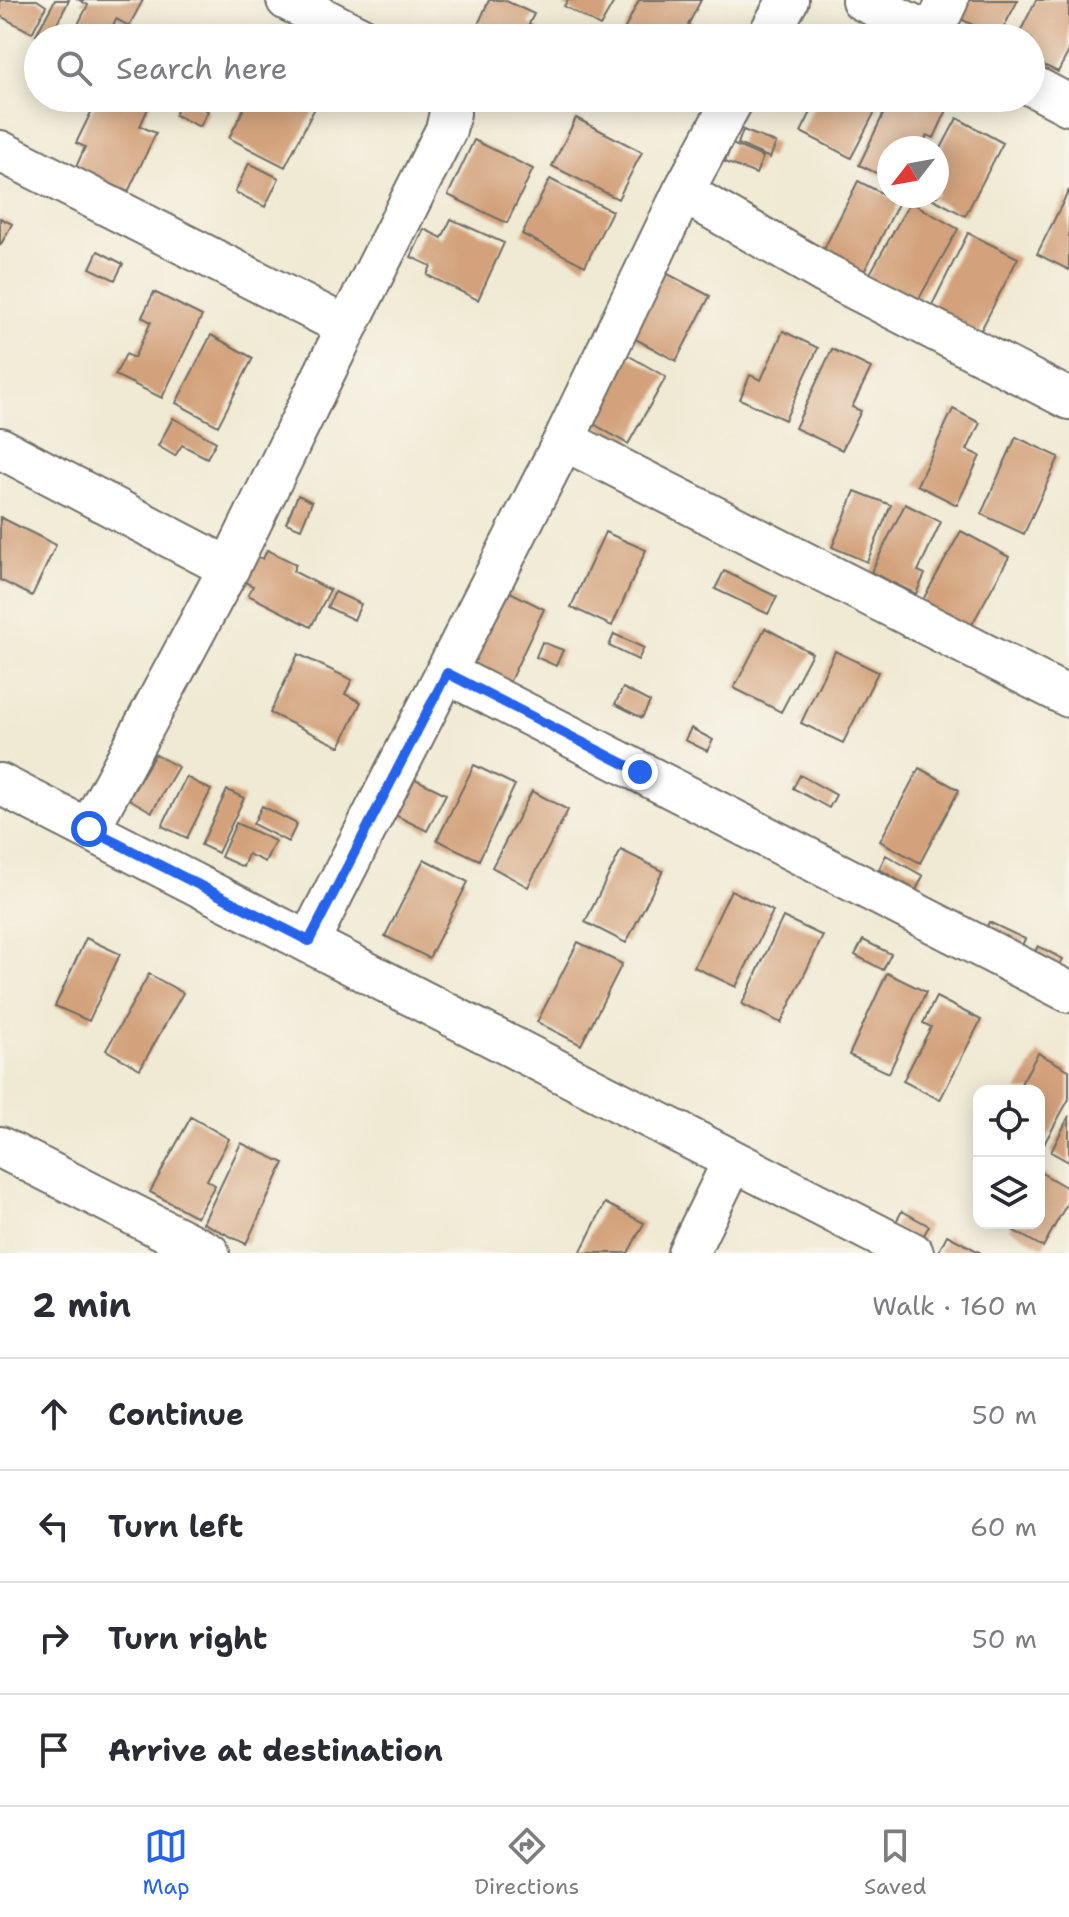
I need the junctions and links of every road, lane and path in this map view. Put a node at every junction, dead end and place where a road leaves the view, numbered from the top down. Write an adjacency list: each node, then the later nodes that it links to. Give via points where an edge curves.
1 (287, 0): 4 (street)
2 (788, 0): 5 (street)
3 (862, 0): 6 (street)
4 (334, 24)
5 (775, 24)
6 (940, 24)
7 (1045, 92): 8 (street)
8 (1069, 105)
9 (450, 112): 13 (street, via 446,130)
10 (726, 112): 12 (street)
11 (0, 151): 13 (street)
12 (683, 192): 14 (street, via 824,273); 15 (street)
13 (347, 327): 17 (street)
14 (1069, 399)
15 (564, 440): 18 (street); 19 (street)
16 (0, 448): 17 (street)
17 (229, 568): 21 (street)
18 (447, 673): 22 (street); 23 (street)
19 (1069, 697)
20 (0, 784): 21 (street)
21 (89, 829): 22 (street)
22 (309, 941): 25 (street)
23 (1069, 992)
24 (0, 1147): 26 (street)
25 (733, 1161): 27 (street); 28 (street)
26 (209, 1253)
27 (688, 1253)
28 (913, 1253)

